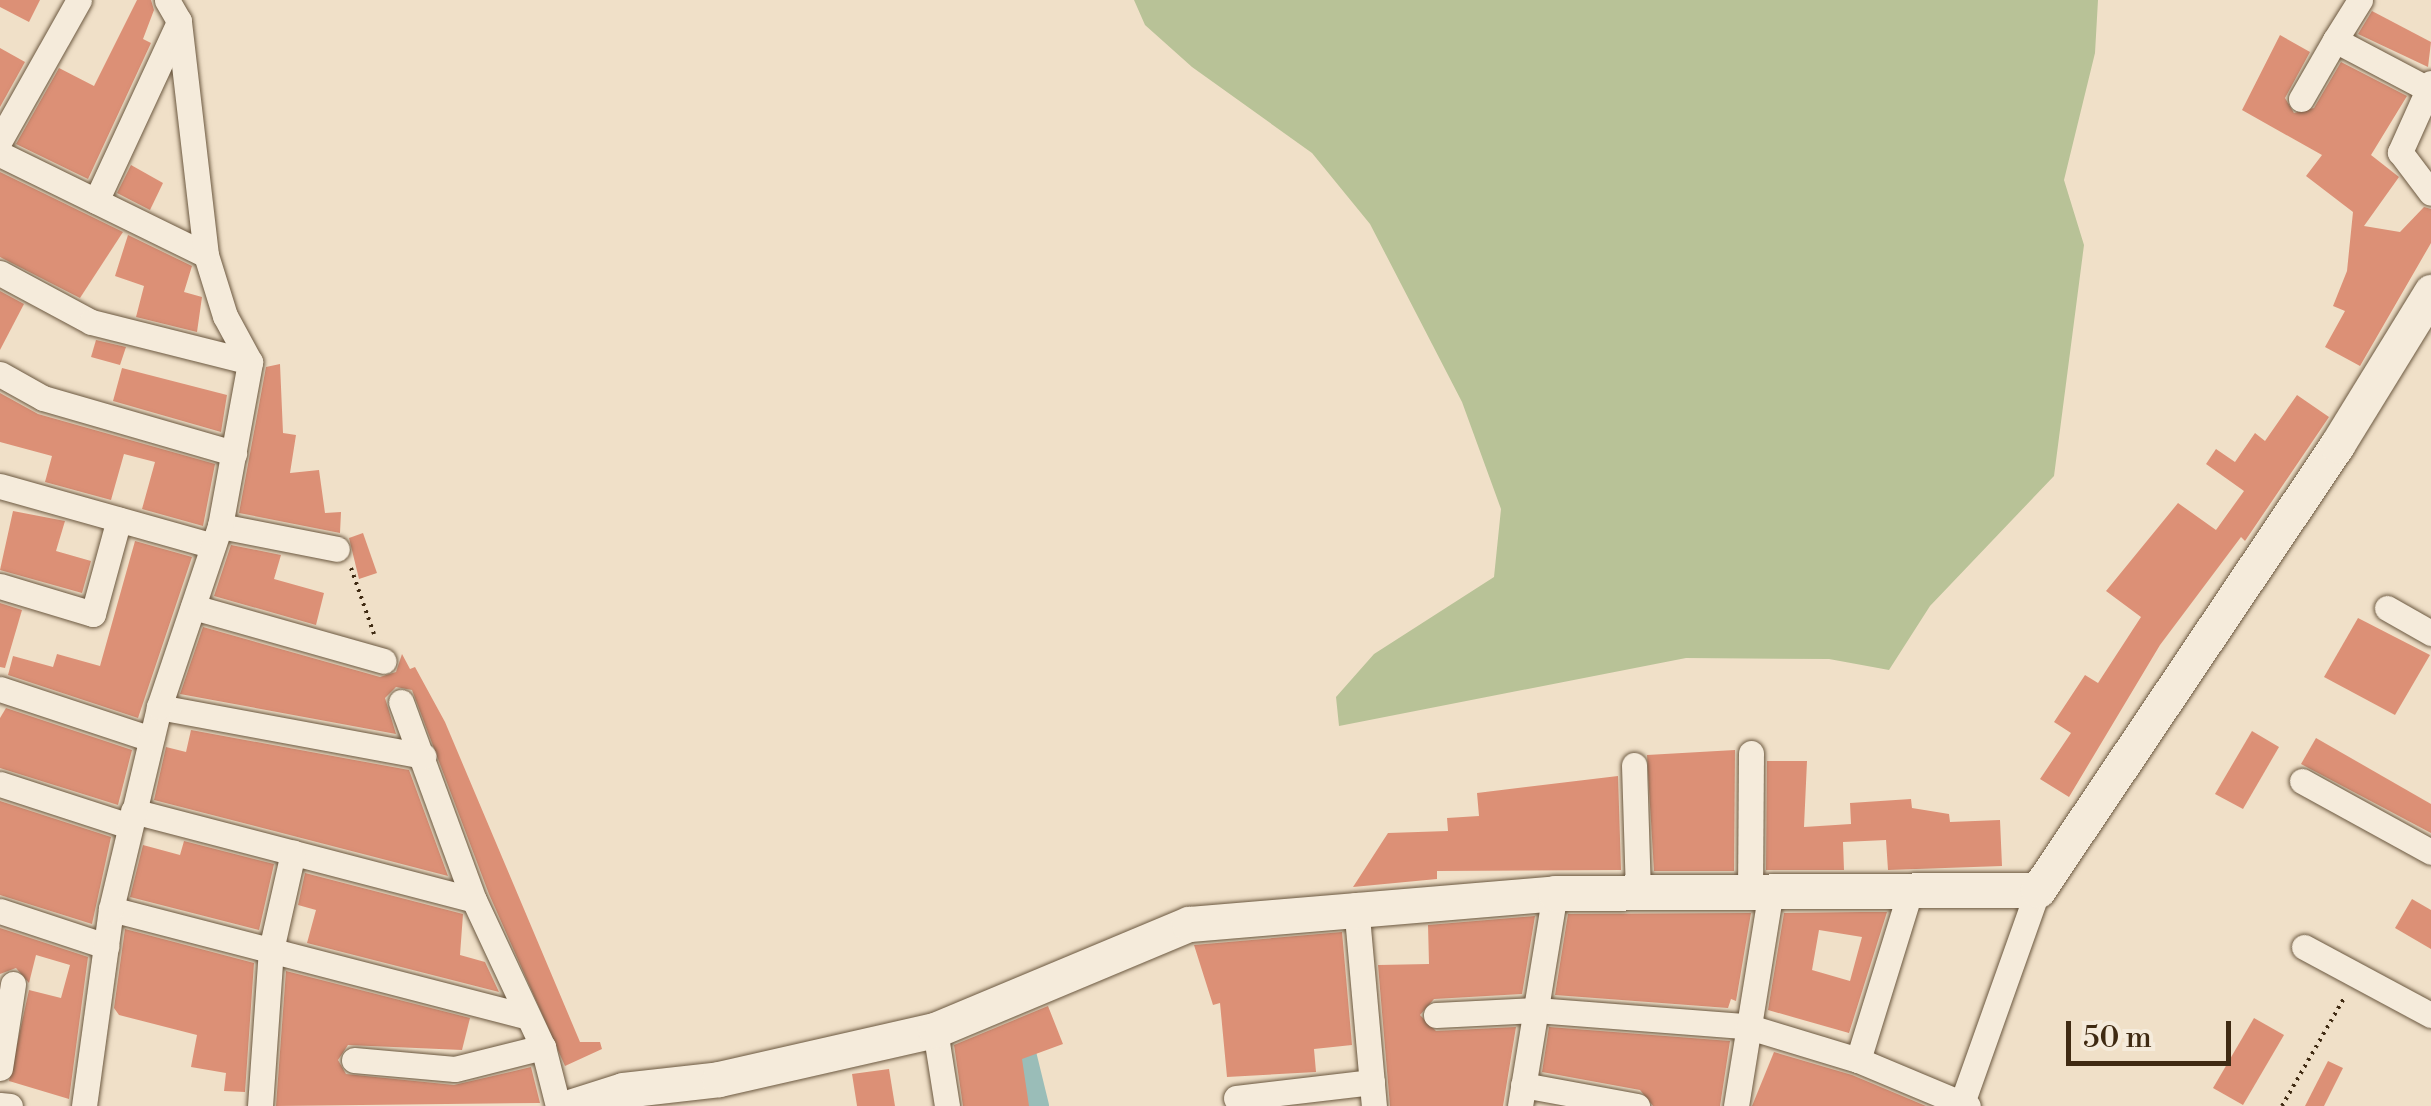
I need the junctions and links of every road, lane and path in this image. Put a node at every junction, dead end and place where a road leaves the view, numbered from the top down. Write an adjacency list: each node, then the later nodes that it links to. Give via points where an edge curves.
1 (79, 0): 7 (street)
2 (2360, 0): 4 (street)
3 (173, 11): 10 (street); 11 (street)
4 (2335, 40): 5 (street); 6 (street)
5 (2429, 86): 9 (street, via 2400,152)
6 (2301, 99)
7 (0, 140)
8 (0, 154): 10 (street)
9 (2431, 193)
10 (96, 201): 11 (street)
11 (206, 255): 14 (street)
12 (0, 273): 14 (street, via 91,322)
13 (2431, 292): 39 (street, via 2337,446)
14 (250, 362): 16 (street)
15 (0, 374): 16 (street, via 43,398)
16 (234, 453): 19 (street)
17 (0, 486): 18 (street)
18 (119, 520): 19 (street); 21 (street, via 94,614)
19 (216, 536): 20 (street); 23 (street)
20 (338, 550)
21 (0, 586)
22 (358, 590): 26 (path)
23 (193, 606): 26 (street); 29 (street)
24 (2387, 608): 25 (street)
25 (2431, 633)
26 (384, 661)
27 (0, 690): 30 (street)
28 (401, 702): 32 (street)
29 (160, 708): 30 (street); 32 (street)
30 (151, 740): 36 (street)
31 (1751, 753): 43 (street)
32 (423, 756): 44 (street)
33 (1634, 764): 42 (street)
34 (2302, 781): 38 (street)
35 (0, 784): 36 (street)
36 (131, 818): 37 (street); 46 (street)
37 (293, 852): 44 (street); 50 (street)
38 (2431, 852)
39 (2038, 890): 40 (street); 68 (street)
40 (1910, 892): 43 (street); 61 (street)
41 (1555, 893): 42 (street); 45 (street); 53 (street)
42 (1638, 894): 43 (street)
43 (1760, 895): 57 (street)
44 (474, 900): 56 (street)
45 (1356, 905): 58 (street, via 1189,924); 63 (street)
46 (111, 909): 48 (street); 50 (street)
47 (0, 911): 48 (street)
48 (106, 946): 70 (street)
49 (2304, 947): 51 (street)
50 (271, 950): 56 (street); 71 (street)
51 (2357, 976): 55 (street); 77 (path)
52 (13, 984): 62 (street)
53 (1536, 1010): 54 (street); 57 (street); 64 (street)
54 (1436, 1015)
55 (2431, 1015)
56 (526, 1016): 59 (street)
57 (1746, 1026): 61 (street); 76 (street)
58 (936, 1030): 73 (street, via 719,1079 624,1090); 74 (street)
59 (543, 1047): 60 (street, via 455,1069); 72 (street)
60 (354, 1060)
61 (1858, 1060): 66 (street)
62 (0, 1068)
63 (1373, 1094): 65 (street)
64 (1522, 1096): 75 (street)
65 (1236, 1098)
66 (1933, 1099): 68 (street)
67 (0, 1104): 69 (street)
68 (1965, 1104)
69 (10, 1106)
70 (84, 1106)
71 (260, 1106)
72 (558, 1106)
73 (573, 1106)
74 (947, 1106)
75 (1637, 1106)
76 (1736, 1106)
77 (2282, 1106)

